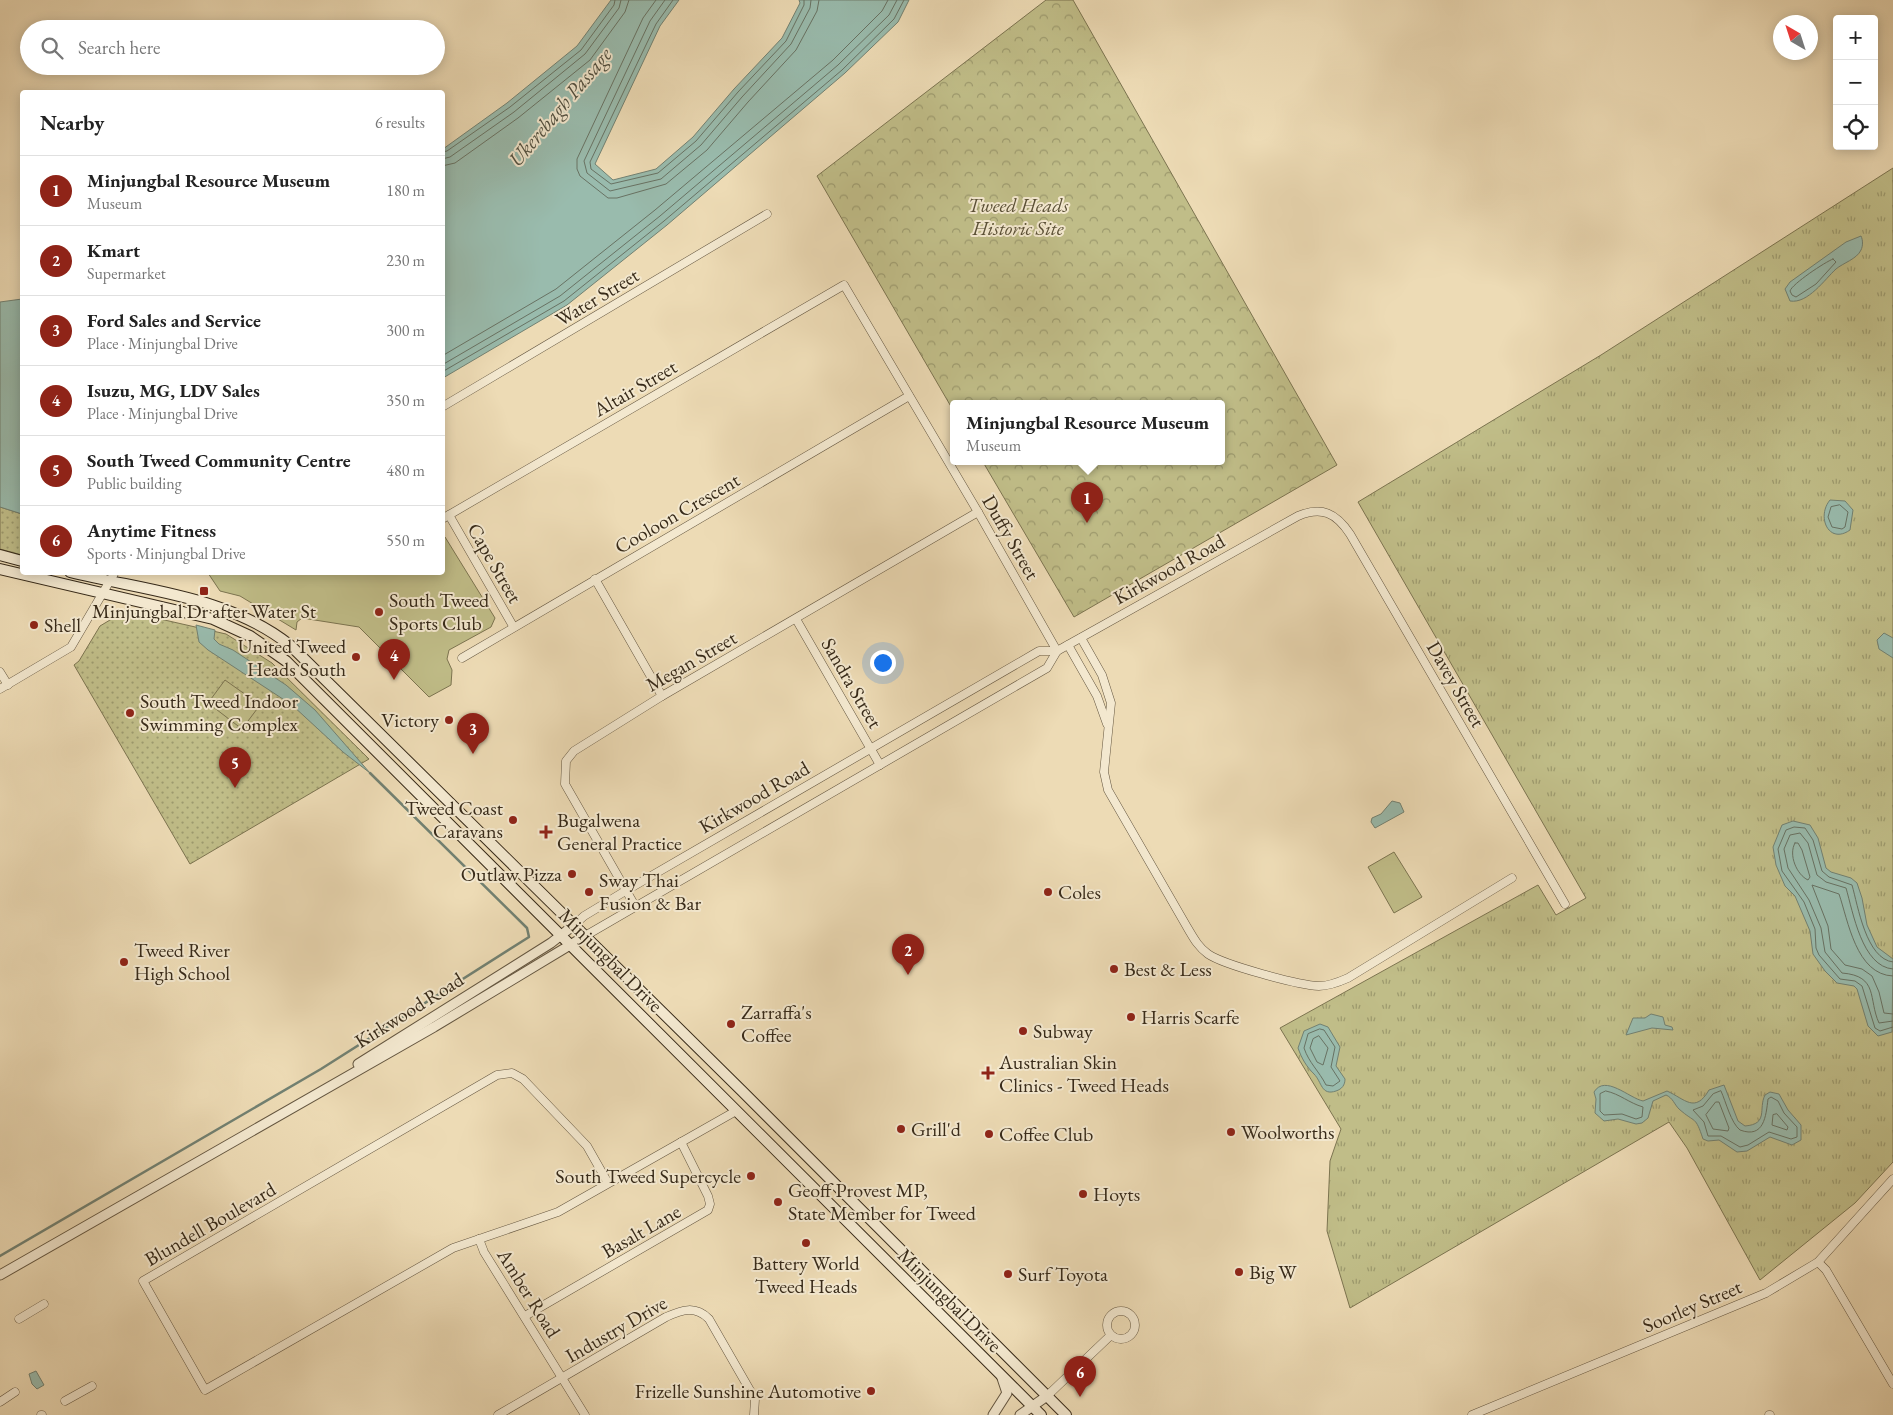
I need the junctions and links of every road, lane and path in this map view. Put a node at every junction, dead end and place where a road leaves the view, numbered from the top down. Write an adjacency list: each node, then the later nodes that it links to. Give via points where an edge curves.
1 (767, 214): 4 (street, Water Street)
2 (844, 285): 3 (street, Duffy Street); 9 (street, Altair Street)
3 (909, 396): 6 (street, Duffy Street); 17 (street, Cooloon Crescent)
4 (445, 405)
5 (950, 465): 7 (street, Duffy Street)
6 (950, 465)
7 (978, 512): 20 (street, Megan Street); 24 (street, Duffy Street)
8 (1298, 516): 22 (street, Kirkwood Road); 35 (street, Davey Street, via 1316,510 1326,511 1336,516 1350,534)
9 (446, 517): 21 (street, Cape Street)
10 (0, 556): 11 (main road)
11 (20, 561)
12 (0, 569): 13 (main road, Minjungbal Drive)
13 (20, 574)
14 (26, 575): 19 (main road, Minjungbal Drive)
15 (82, 575): 18 (main road, Minjungbal Drive)
16 (114, 575): 18 (street)
17 (595, 580): 21 (street, Cooloon Crescent); 29 (street)
18 (110, 582): 19 (street); 37 (main road, Minjungbal Drive, via 219,607 279,637)
19 (103, 593): 27 (street, via 71,646); 38 (main road, Minjungbal Drive, via 220,622 262,643 286,661)
20 (796, 619): 29 (street, Megan Street); 31 (street, Sandra Street)
21 (513, 626): 25 (street, Cooloon Crescent)
22 (1081, 638): 23 (street, Kirkwood Road); 30 (street, via 1108,691 1111,708)
23 (1068, 645): 24 (street, Kirkwood Road); 30 (street, via 1102,706)
24 (1057, 651): 31 (street, Kirkwood Road, via 1039,652); 32 (street, Kirkwood Road, via 1047,668)
25 (462, 658)
26 (0, 672): 27 (street)
27 (8, 685): 28 (street)
28 (0, 690)
29 (662, 696): 34 (street, Megan Street, via 574,751 566,761 565,784)
30 (1107, 724): 33 (street, via 1104,772 1108,790 1198,945 1226,963 1305,984 1336,983)
31 (872, 748): 32 (street, Sandra Street); 34 (street, Kirkwood Road)
32 (880, 764): 36 (street, Kirkwood Road)
33 (1512, 878)
34 (626, 890): 36 (street, Megan Street); 37 (street, Kirkwood Road)
35 (1565, 904)
36 (636, 906): 39 (street, Kirkwood Road)
37 (574, 925): 38 (street, Kirkwood Road); 39 (main road, Minjungbal Drive)
38 (562, 935): 40 (main road, Minjungbal Drive); 41 (street, Kirkwood Road)
39 (585, 936): 40 (street, Kirkwood Road); 42 (main road, Minjungbal Drive)
40 (571, 944): 41 (street, Kirkwood Road, via 434,1027); 43 (main road, Minjungbal Drive)
41 (299, 1102): 49 (street, Kirkwood Road)
42 (754, 1103): 43 (main road); 59 (main road, Minjungbal Drive)
43 (736, 1111): 44 (street, Blundell Boulevard); 54 (main road, Minjungbal Drive)
44 (680, 1142): 46 (street, Blundell Boulevard); 51 (street, Basalt Lane, via 708,1196 708,1210)
45 (1893, 1180): 48 (street, Soorley Street)
46 (608, 1183): 47 (street, Blundell Boulevard, via 558,1212); 47 (street, Blundell Boulevard, via 587,1146 523,1079 512,1073 497,1075 143,1281 205,1390 444,1252)
47 (479, 1239): 51 (street, Amber Road)
48 (1818, 1262): 56 (street, via 1826,1270); 70 (street, Soorley Street, via 1766,1293)
49 (0, 1275)
50 (44, 1304): 52 (street)
51 (525, 1316): 55 (street, Amber Road)
52 (19, 1319)
53 (1111, 1335): 59 (street)
54 (1002, 1376): 62 (main road, Minjungbal Drive); 66 (street, via 1007,1393)
55 (563, 1378): 63 (street, Industry Drive); 64 (street, Amber Road); 65 (street, Industry Drive, via 666,1317 681,1310 699,1310 709,1319 755,1399)
56 (1893, 1384)
57 (92, 1386): 60 (street)
58 (15, 1392): 61 (street)
59 (1047, 1396): 62 (street); 69 (main road, Minjungbal Drive)
60 (65, 1401)
61 (0, 1402)
62 (1032, 1406): 67 (street); 68 (main road, Minjungbal Drive)
63 (498, 1415)
64 (584, 1415)
65 (754, 1415)
66 (993, 1415)
67 (1020, 1415)
68 (1041, 1415)
69 (1066, 1415)
70 (1472, 1415)

